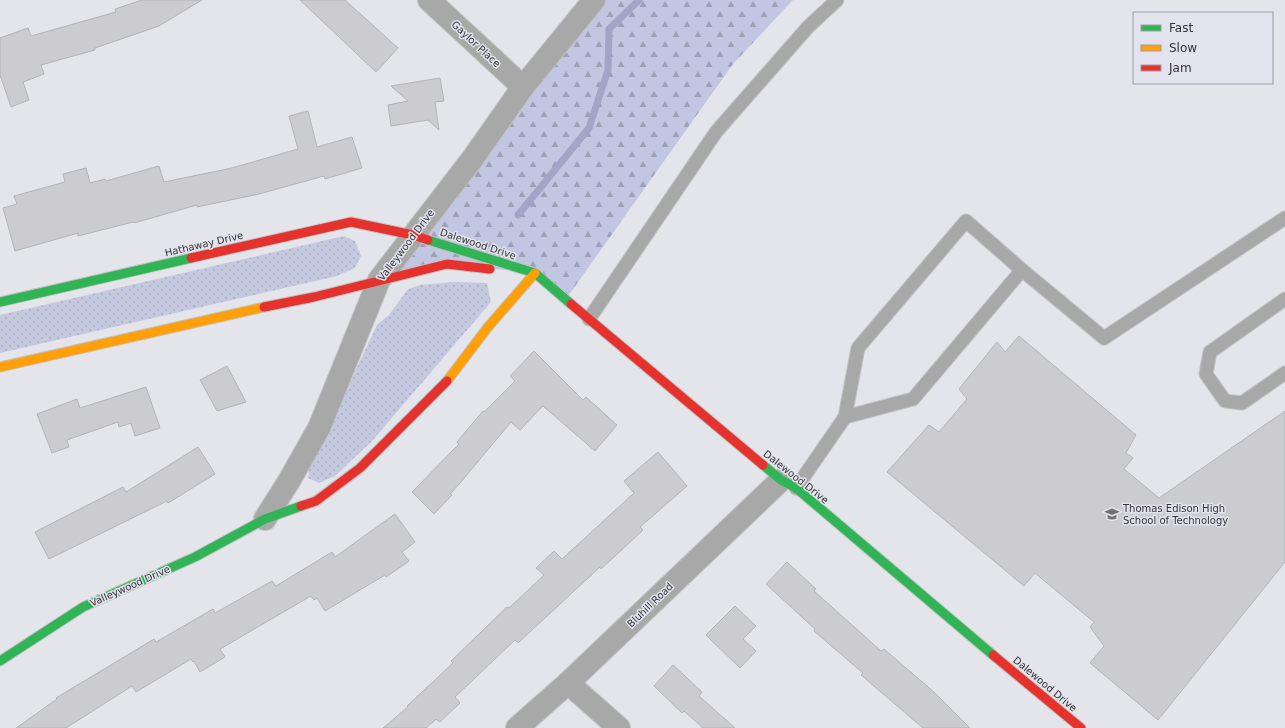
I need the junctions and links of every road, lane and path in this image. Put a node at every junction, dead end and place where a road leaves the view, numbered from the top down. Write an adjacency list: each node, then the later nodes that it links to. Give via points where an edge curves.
1 (429, 0): 4 (street, Gaylor Place)
2 (594, 0): 4 (street, Valleywood Drive)
3 (837, 0): 12 (lane, via 808,27 716,132)
4 (523, 88): 6 (street, Valleywood Drive)
5 (1285, 218): 7 (lane, via 1104,338)
6 (413, 235): 8 (street, Dalewood Drive); 9 (street, Valleywood Drive); 11 (street, Hathaway Drive, via 351,222)
7 (1022, 270): 15 (lane, via 913,399); 15 (lane, via 966,221 858,348)
8 (535, 273): 9 (street, Dalewood Drive, via 447,264); 12 (street, Dalewood Drive); 17 (street, Valleywood Drive, via 488,327 446,383 360,468 316,501)
9 (379, 280): 13 (street); 17 (street, Valleywood Drive, via 319,428)
10 (1285, 299): 14 (lane, via 1210,352 1206,374 1225,401 1242,403)
11 (0, 302)
12 (589, 319): 16 (street, Dalewood Drive)
13 (0, 367)
14 (1285, 373)
15 (846, 417): 16 (lane)
16 (788, 484): 19 (street, Bluhill Road); 22 (street, Dalewood Drive)
17 (265, 519): 18 (street, Valleywood Drive, via 195,557 83,607)
18 (0, 661)
19 (568, 683): 20 (street, Bluhill Road); 21 (street)
20 (517, 728)
21 (619, 728)
22 (1081, 728)

